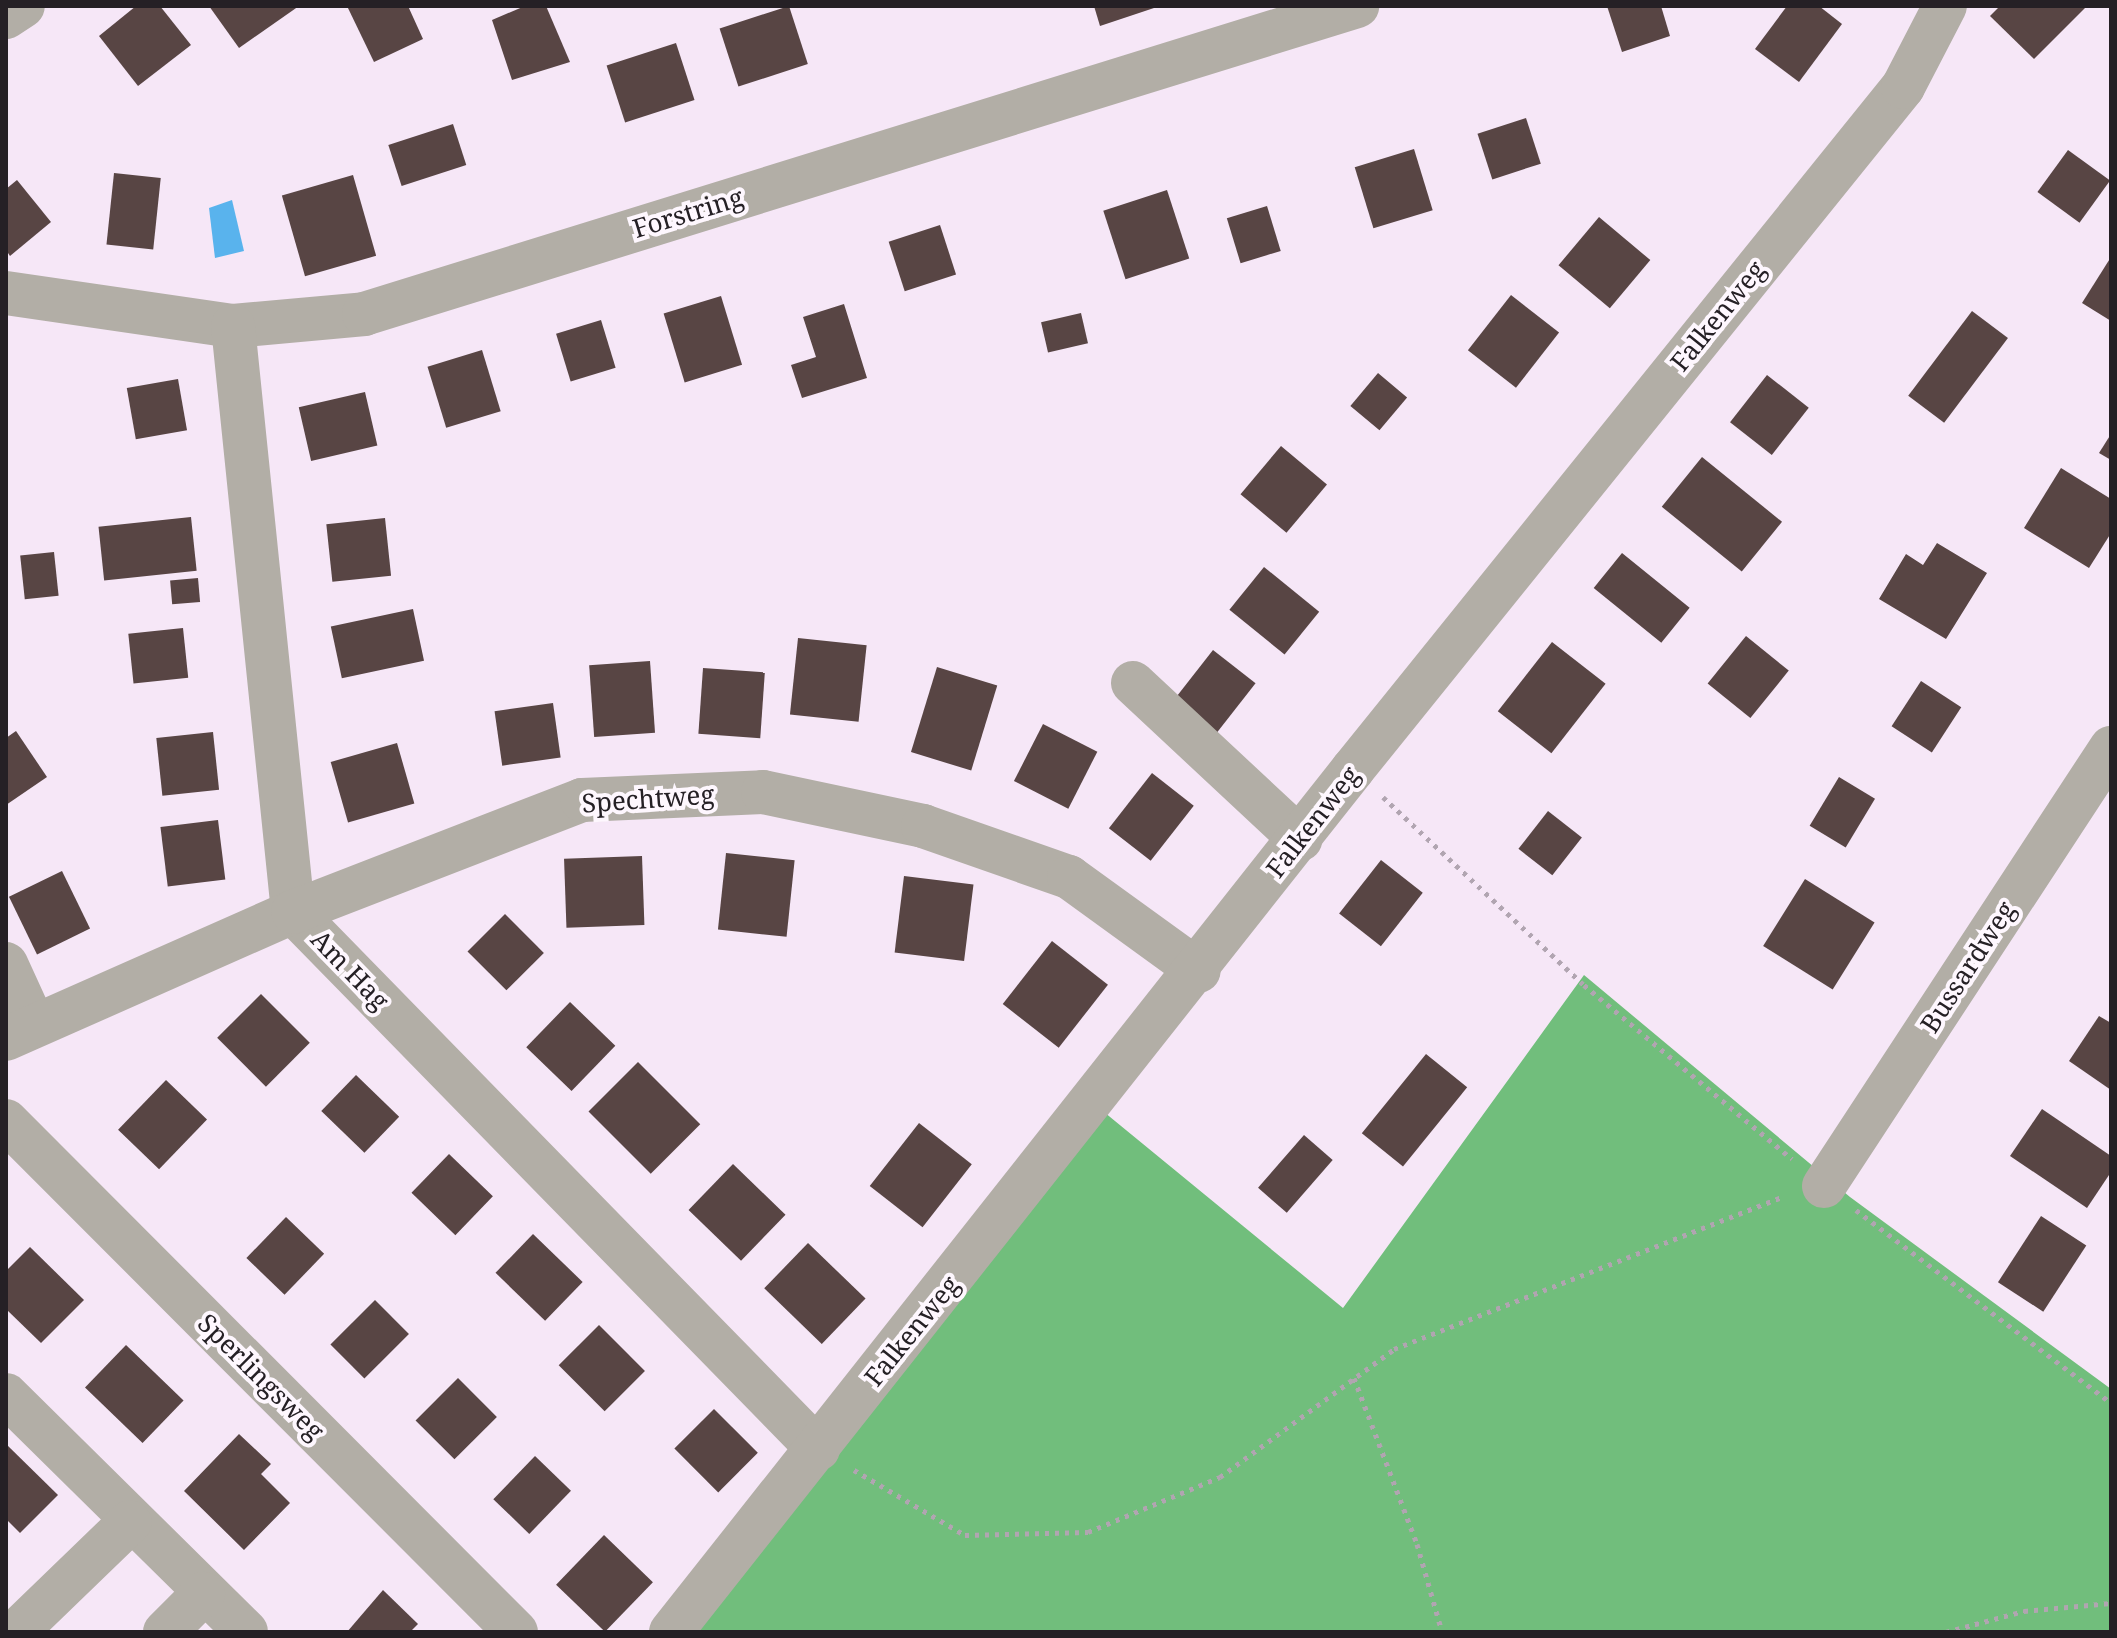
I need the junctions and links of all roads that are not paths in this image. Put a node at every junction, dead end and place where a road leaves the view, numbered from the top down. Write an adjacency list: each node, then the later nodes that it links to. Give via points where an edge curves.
1 (23, 6): 4 (street)
2 (1357, 6): 6 (street, Forstring, via 364,314)
3 (1945, 6): 9 (street, Falkenweg, via 1903,87)
4 (6, 17)
5 (6, 293): 6 (street, Forstring)
6 (233, 326): 10 (street, Am Hag)
7 (1133, 683): 9 (street)
8 (2111, 748): 15 (street, Bussardweg)
9 (1300, 839): 12 (street, Falkenweg)
10 (293, 912): 12 (street, Spechtweg, via 582,800 763,792 923,826 1069,877); 13 (street, Spechtweg); 17 (street, Am Hag)
11 (6, 964): 13 (street)
12 (1199, 971): 17 (street, Falkenweg)
13 (20, 1031)
14 (6, 1121): 23 (street, Sperlingsweg)
15 (1824, 1186)
16 (6, 1395): 18 (street)
17 (818, 1449): 24 (street, Falkenweg)
18 (130, 1522): 19 (street); 20 (street)
19 (203, 1594): 21 (street); 22 (street)
20 (16, 1632)
21 (165, 1632)
22 (246, 1632)
23 (516, 1632)
24 (671, 1632)

